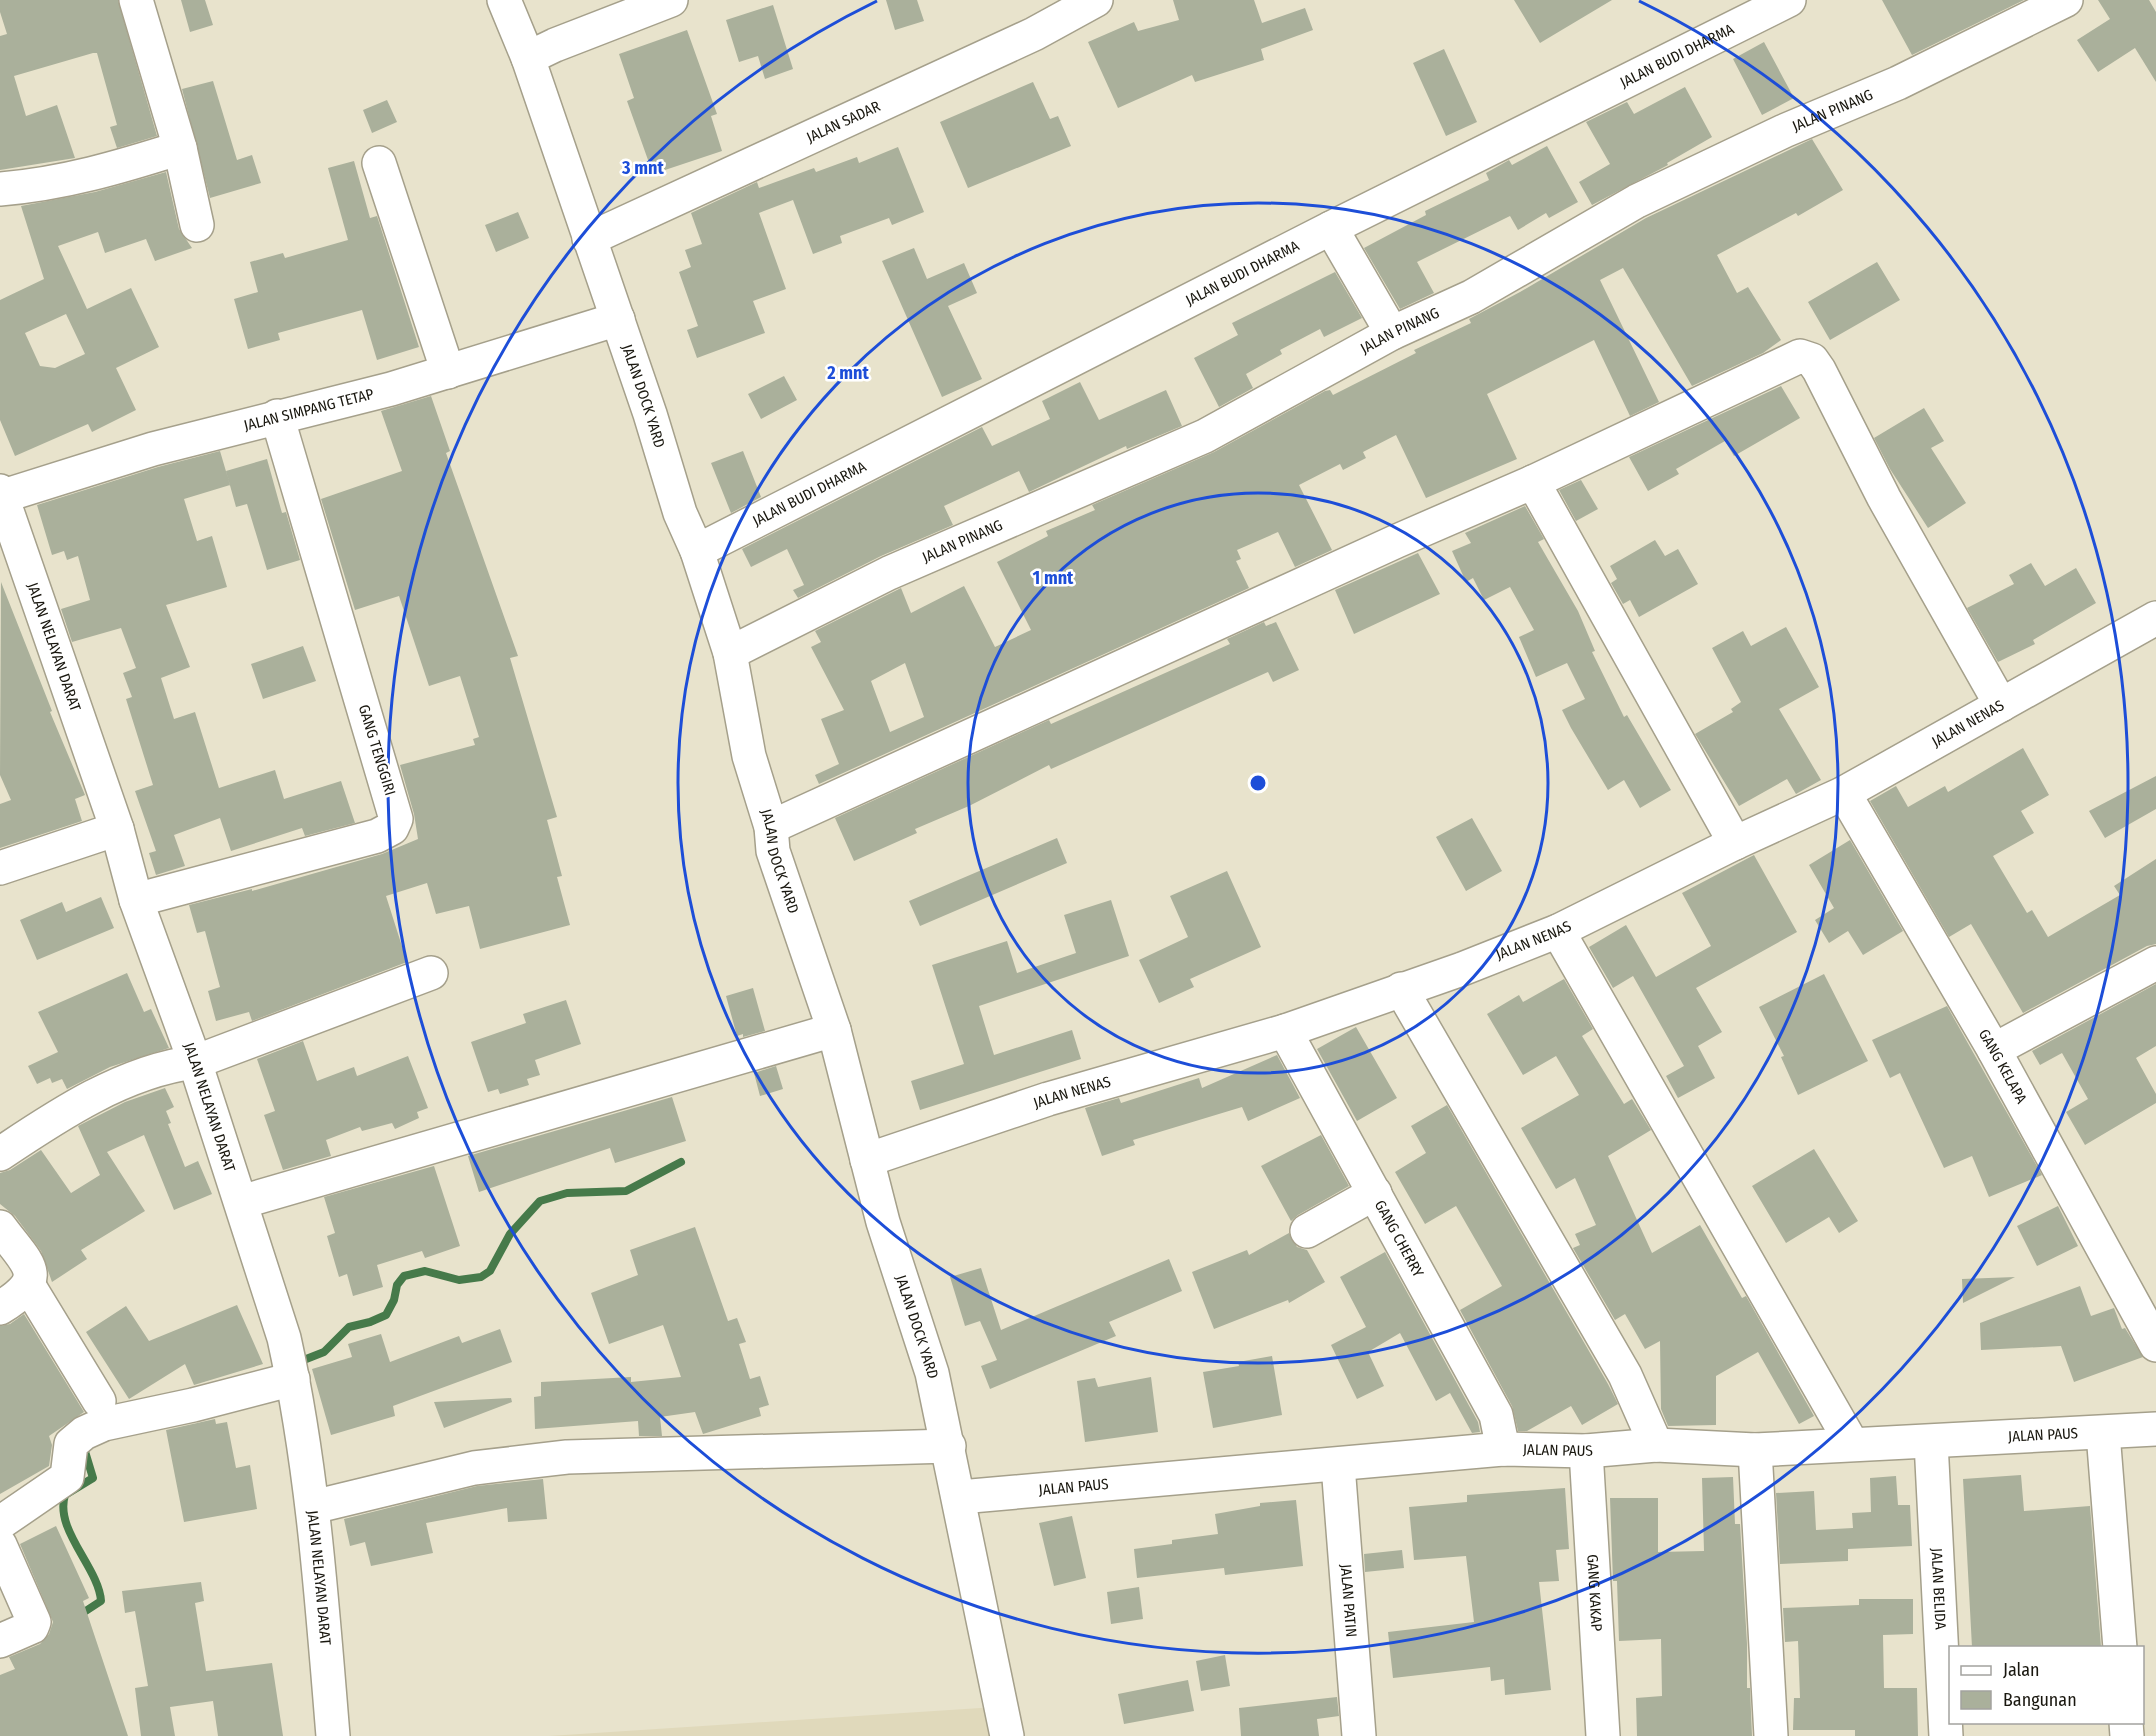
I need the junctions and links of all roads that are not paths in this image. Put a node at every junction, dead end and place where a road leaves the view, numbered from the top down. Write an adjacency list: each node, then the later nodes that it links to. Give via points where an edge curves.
1 (136, 0): 8 (street)
2 (504, 0): 7 (street, JALAN DOCK YARD)
3 (671, 0): 7 (street)
4 (1096, 0): 13 (street, JALAN SADAR, via 1035,34)
5 (1789, 0): 12 (street, JALAN BUDI DHARMA)
6 (2066, 0): 15 (street, JALAN PINANG, via 1898,83 1784,131 1637,201 1471,297)
7 (542, 51): 13 (street, JALAN DOCK YARD)
8 (180, 148): 10 (street, via 95,174); 11 (street)
9 (379, 163): 16 (street)
10 (0, 189)
11 (197, 225)
12 (1331, 228): 15 (street); 20 (street, JALAN BUDI DHARMA)
13 (589, 239): 14 (street, JALAN DOCK YARD)
14 (618, 319): 16 (street, JALAN SIMPANG TETAP); 20 (street, JALAN DOCK YARD, via 680,513)
15 (1392, 333): 22 (street, JALAN PINANG, via 1205,436 889,573)
16 (448, 372): 17 (street, JALAN SIMPANG TETAP)
17 (277, 416): 19 (street, JALAN SIMPANG TETAP); 29 (street, GANG TENGGIRI, via 396,819 392,828 377,836)
18 (1533, 482): 23 (street, via 1782,363 1807,357 1819,370 1884,498); 25 (street); 27 (street)
19 (1, 495): 26 (street, JALAN NELAYAN DARAT)
20 (697, 551): 22 (street, JALAN DOCK YARD)
21 (2156, 618): 23 (street, JALAN NENAS)
22 (730, 653): 25 (street, JALAN DOCK YARD, via 749,756)
23 (2001, 705): 24 (street, JALAN NENAS)
24 (1844, 793): 27 (street, JALAN NENAS); 36 (street, GANG KELAPA)
25 (771, 827): 34 (street, JALAN DOCK YARD, via 773,851)
26 (117, 829): 28 (street); 29 (street, JALAN NELAYAN DARAT)
27 (1735, 843): 30 (street, JALAN NENAS)
28 (0, 868)
29 (136, 900): 37 (street, JALAN NELAYAN DARAT)
30 (1558, 931): 33 (street, JALAN NENAS); 52 (street)
31 (2156, 963): 36 (street)
32 (431, 973): 37 (street)
33 (1401, 989): 35 (street, JALAN NENAS); 53 (street, via 1625,1375)
34 (834, 1030): 39 (street, JALAN DOCK YARD); 41 (street)
35 (1285, 1031): 39 (street, JALAN NENAS, via 1048,1099); 40 (street, GANG CHERRY)
36 (1994, 1050): 46 (street, GANG KELAPA)
37 (195, 1062): 38 (street, via 169,1065 99,1094); 41 (street, JALAN NELAYAN DARAT)
38 (0, 1154)
39 (867, 1160): 54 (street, JALAN DOCK YARD, via 883,1222 933,1373)
40 (1375, 1193): 43 (street); 55 (street, GANG CHERRY, via 1496,1415)
41 (241, 1202): 47 (street, JALAN NELAYAN DARAT, via 284,1338)
42 (0, 1227): 44 (street, via 24,1260 31,1274)
43 (1307, 1231)
44 (30, 1286): 45 (street); 48 (street)
45 (0, 1308)
46 (2156, 1345)
47 (292, 1376): 60 (street, JALAN NELAYAN DARAT); 61 (street, via 203,1403 104,1424 79,1436 71,1444 67,1478)
48 (99, 1401)
49 (2156, 1430): 50 (street, JALAN PAUS)
50 (2103, 1433): 51 (street, JALAN PAUS); 64 (street)
51 (1930, 1442): 52 (street, JALAN PAUS); 70 (street, JALAN BELIDA)
52 (1852, 1444): 56 (street, JALAN PAUS)
53 (1656, 1445): 56 (street, JALAN PAUS); 57 (street, JALAN PAUS)
54 (949, 1446): 59 (street, JALAN DOCK YARD); 60 (street, via 524,1461 474,1468)
55 (1503, 1449): 57 (street, JALAN PAUS); 58 (street, JALAN PAUS)
56 (1755, 1450): 69 (street)
57 (1586, 1451): 68 (street, GANG KAKAP)
58 (1338, 1465): 59 (street, JALAN PAUS); 67 (street, JALAN PATIN)
59 (960, 1497): 66 (street, JALAN DOCK YARD)
60 (313, 1507): 65 (street, JALAN NELAYAN DARAT)
61 (0, 1523)
62 (0, 1545): 63 (street, via 31,1616 32,1627)
63 (0, 1641)
64 (2120, 1646)
65 (333, 1736)
66 (1006, 1736)
67 (1359, 1736)
68 (1603, 1736)
69 (1771, 1736)
70 (1946, 1736)

